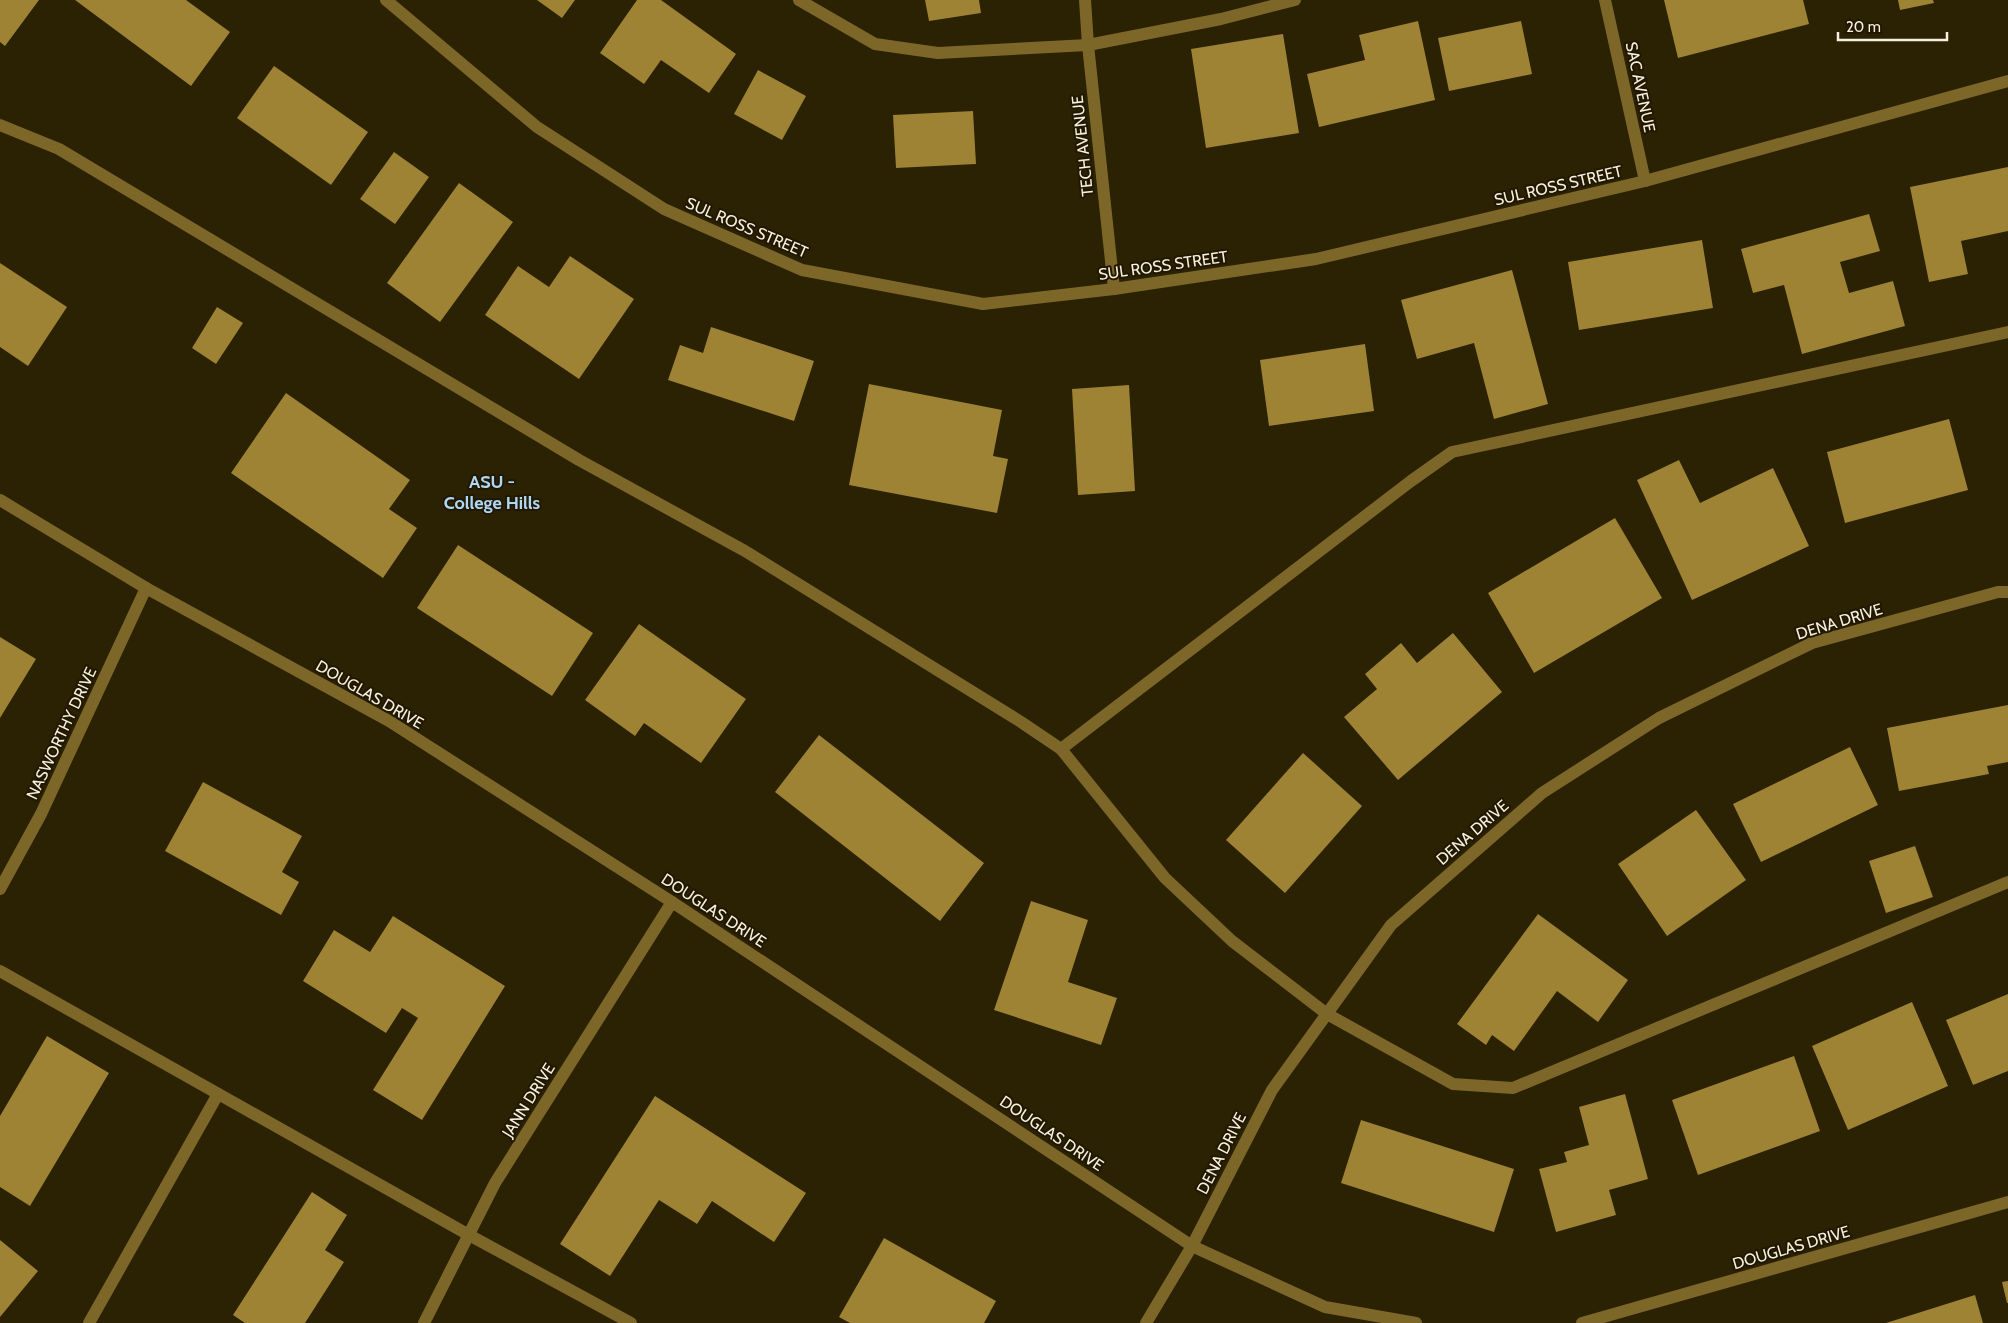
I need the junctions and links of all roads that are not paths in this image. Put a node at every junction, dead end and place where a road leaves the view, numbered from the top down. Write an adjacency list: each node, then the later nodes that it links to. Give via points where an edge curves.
1 (386, 0): 10 (street, SUL ROSS STREET, via 537,127 664,210 802,270 984,304)
2 (799, 0): 6 (street, via 876,44 938,53)
3 (1085, 0): 6 (street, TECH AVENUE)
4 (1294, 0): 6 (street, via 1221,19)
5 (1605, 0): 9 (street, SAC AVENUE)
6 (1088, 45): 10 (street, TECH AVENUE)
7 (2008, 81): 9 (street, SUL ROSS STREET)
8 (0, 125): 15 (street, via 59,149 579,460 745,551)
9 (1645, 181): 10 (street, SUL ROSS STREET, via 1316,259)
10 (1114, 289)
11 (2008, 332): 15 (street, via 1452,452)
12 (0, 500): 13 (street, DOUGLAS DRIVE)
13 (146, 588): 17 (street, NASWORTHY DRIVE, via 41,814); 18 (street, DOUGLAS DRIVE, via 389,721)
14 (2008, 592): 20 (street, DENA DRIVE, via 1998,592 1812,643 1659,718 1542,792 1391,925)
15 (1062, 749): 20 (street, via 1165,878 1232,941)
16 (2008, 882): 20 (street, via 1513,1088 1453,1084)
17 (0, 890)
18 (672, 902): 23 (street, JANN DRIVE, via 495,1183); 24 (street, DOUGLAS DRIVE)
19 (0, 971): 21 (street)
20 (1327, 1014): 24 (street, DENA DRIVE, via 1272,1090)
21 (218, 1094): 23 (street); 25 (street)
22 (2008, 1202): 30 (street, DOUGLAS DRIVE)
23 (469, 1235): 26 (street, JANN DRIVE); 27 (street)
24 (1192, 1246): 28 (street, DENA DRIVE); 29 (street, DOUGLAS DRIVE, via 1325,1307)
25 (89, 1323)
26 (424, 1323)
27 (631, 1323)
28 (1146, 1323)
29 (1416, 1323)
30 (1582, 1323)

